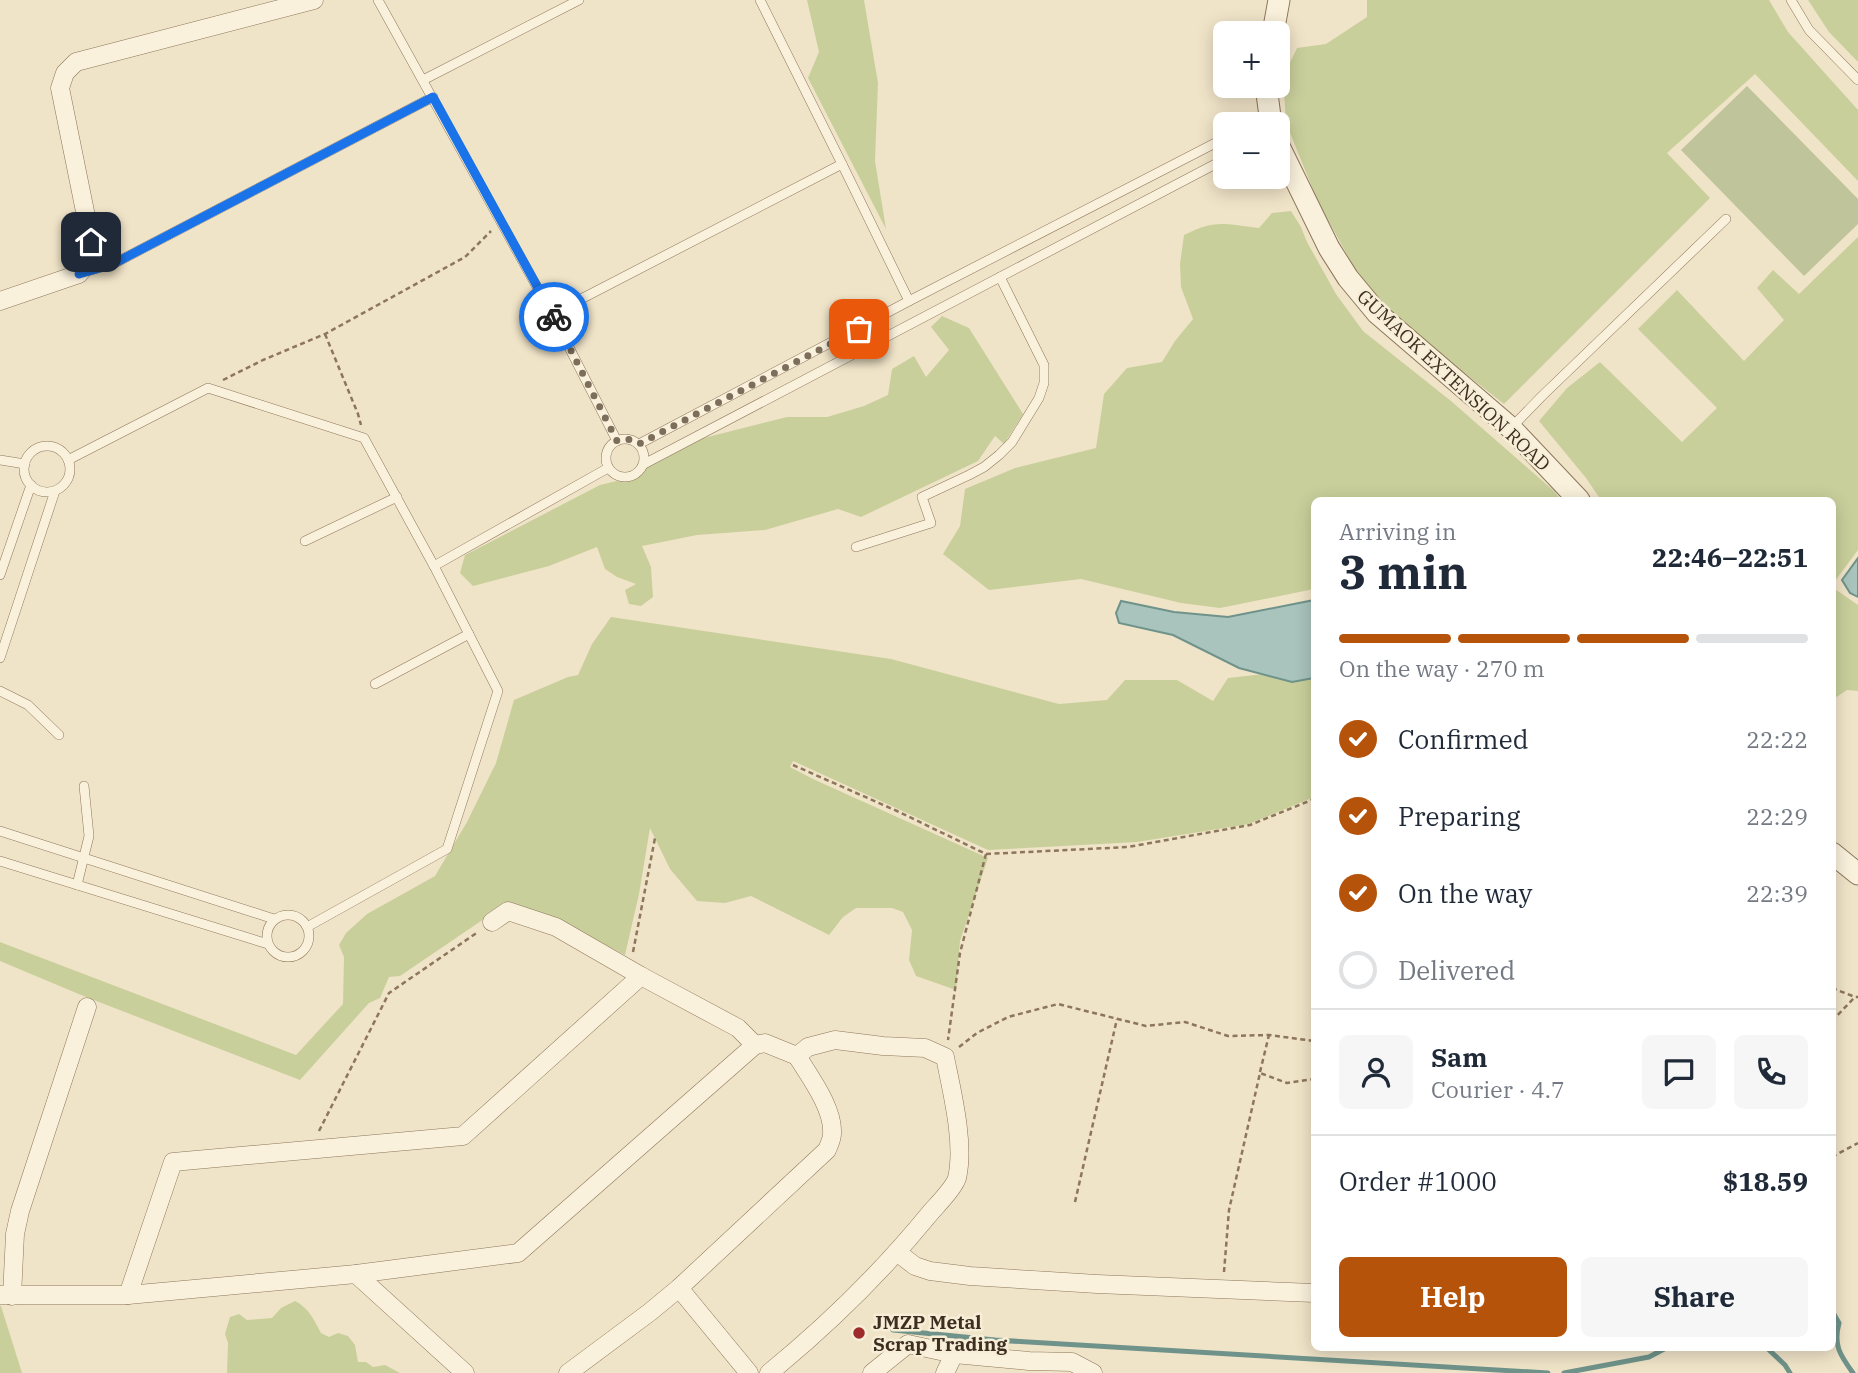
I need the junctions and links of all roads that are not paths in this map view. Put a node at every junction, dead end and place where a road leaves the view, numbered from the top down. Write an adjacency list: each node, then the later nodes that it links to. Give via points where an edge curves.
1 (314, 0): 16 (street, via 76,62 65,73 60,88 91,242 90,260)
2 (378, 0): 8 (lane)
3 (579, 0): 8 (lane)
4 (760, 0): 12 (lane)
5 (1279, 0): 7 (street)
6 (1791, 0): 9 (lane, via 1809,30)
7 (1275, 21)
8 (424, 80): 10 (lane)
9 (1858, 80)
10 (433, 97): 16 (lane, via 113,264); 20 (lane)
11 (1213, 144): 19 (lane)
12 (842, 164): 19 (lane); 20 (lane)
13 (1213, 165): 17 (lane)
14 (1290, 169): 21 (street, GUMAOK EXTENSION ROAD, via 1328,248 1377,313)
15 (1726, 219): 21 (lane)
16 (79, 274): 18 (street)
17 (1000, 277): 27 (lane); 34 (lane, via 1044,365 1039,398 999,455 922,497 931,523)
18 (0, 301)
19 (909, 301): 23 (lane)
20 (552, 314): 22 (lane)
21 (1511, 428): 32 (street, GUMAOK EXTENSION ROAD)
22 (617, 441): 23 (lane); 28 (lane, via 607,453)
23 (639, 444): 27 (lane)
24 (0, 460): 26 (lane)
25 (68, 460): 26 (lane, via 59,450 45,447 32,452); 30 (lane, via 66,482); 31 (lane, via 208,388 364,438)
26 (25, 464): 29 (lane)
27 (644, 464): 28 (lane, via 629,478)
28 (608, 468): 35 (lane)
29 (31, 485): 30 (lane, via 42,492); 36 (lane)
30 (55, 491): 38 (lane)
31 (397, 497): 33 (lane); 35 (lane)
32 (1576, 497)
33 (305, 541)
34 (856, 547)
35 (434, 566): 37 (lane)
36 (0, 575)
37 (469, 634): 39 (lane); 51 (lane, via 498,691 447,849)
38 (0, 658)
39 (375, 684)
40 (0, 691): 41 (lane, via 28,705)
41 (59, 735)
42 (84, 786): 45 (lane, via 89,836)
43 (0, 831): 45 (lane)
44 (1836, 856): 47 (street)
45 (84, 858): 48 (lane); 49 (lane)
46 (0, 861): 48 (lane)
47 (1858, 874)
48 (77, 885): 52 (lane)
49 (274, 919): 51 (lane, via 293,915); 52 (lane, via 267,930)
50 (492, 922): 53 (street, via 508,911 556,927)
51 (307, 927): 52 (lane, via 309,941 296,956 276,954)
52 (268, 944)
53 (640, 976): 55 (street, via 738,1028); 61 (street, via 463,1136 173,1162)
54 (87, 1007): 62 (street, via 20,1211)
55 (755, 1045): 56 (street, via 765,1043); 58 (street, via 518,1253)
56 (797, 1056): 57 (street, via 808,1047 835,1040 925,1048 945,1057 956,1118 956,1181); 59 (street, via 832,1119 827,1150)
57 (898, 1253): 60 (street, via 930,1271 970,1276); 68 (street, via 817,1334)
58 (356, 1274): 61 (street); 65 (street)
59 (679, 1287): 66 (street); 67 (street)
60 (1311, 1293)
61 (128, 1294): 62 (street)
62 (6, 1296)
63 (954, 1354): 64 (street); 69 (street, via 908,1344); 70 (street)
64 (1026, 1367): 71 (street, via 1072,1363)
65 (465, 1373)
66 (568, 1373)
67 (749, 1373)
68 (769, 1373)
69 (872, 1373)
70 (945, 1373)
71 (1093, 1373)

